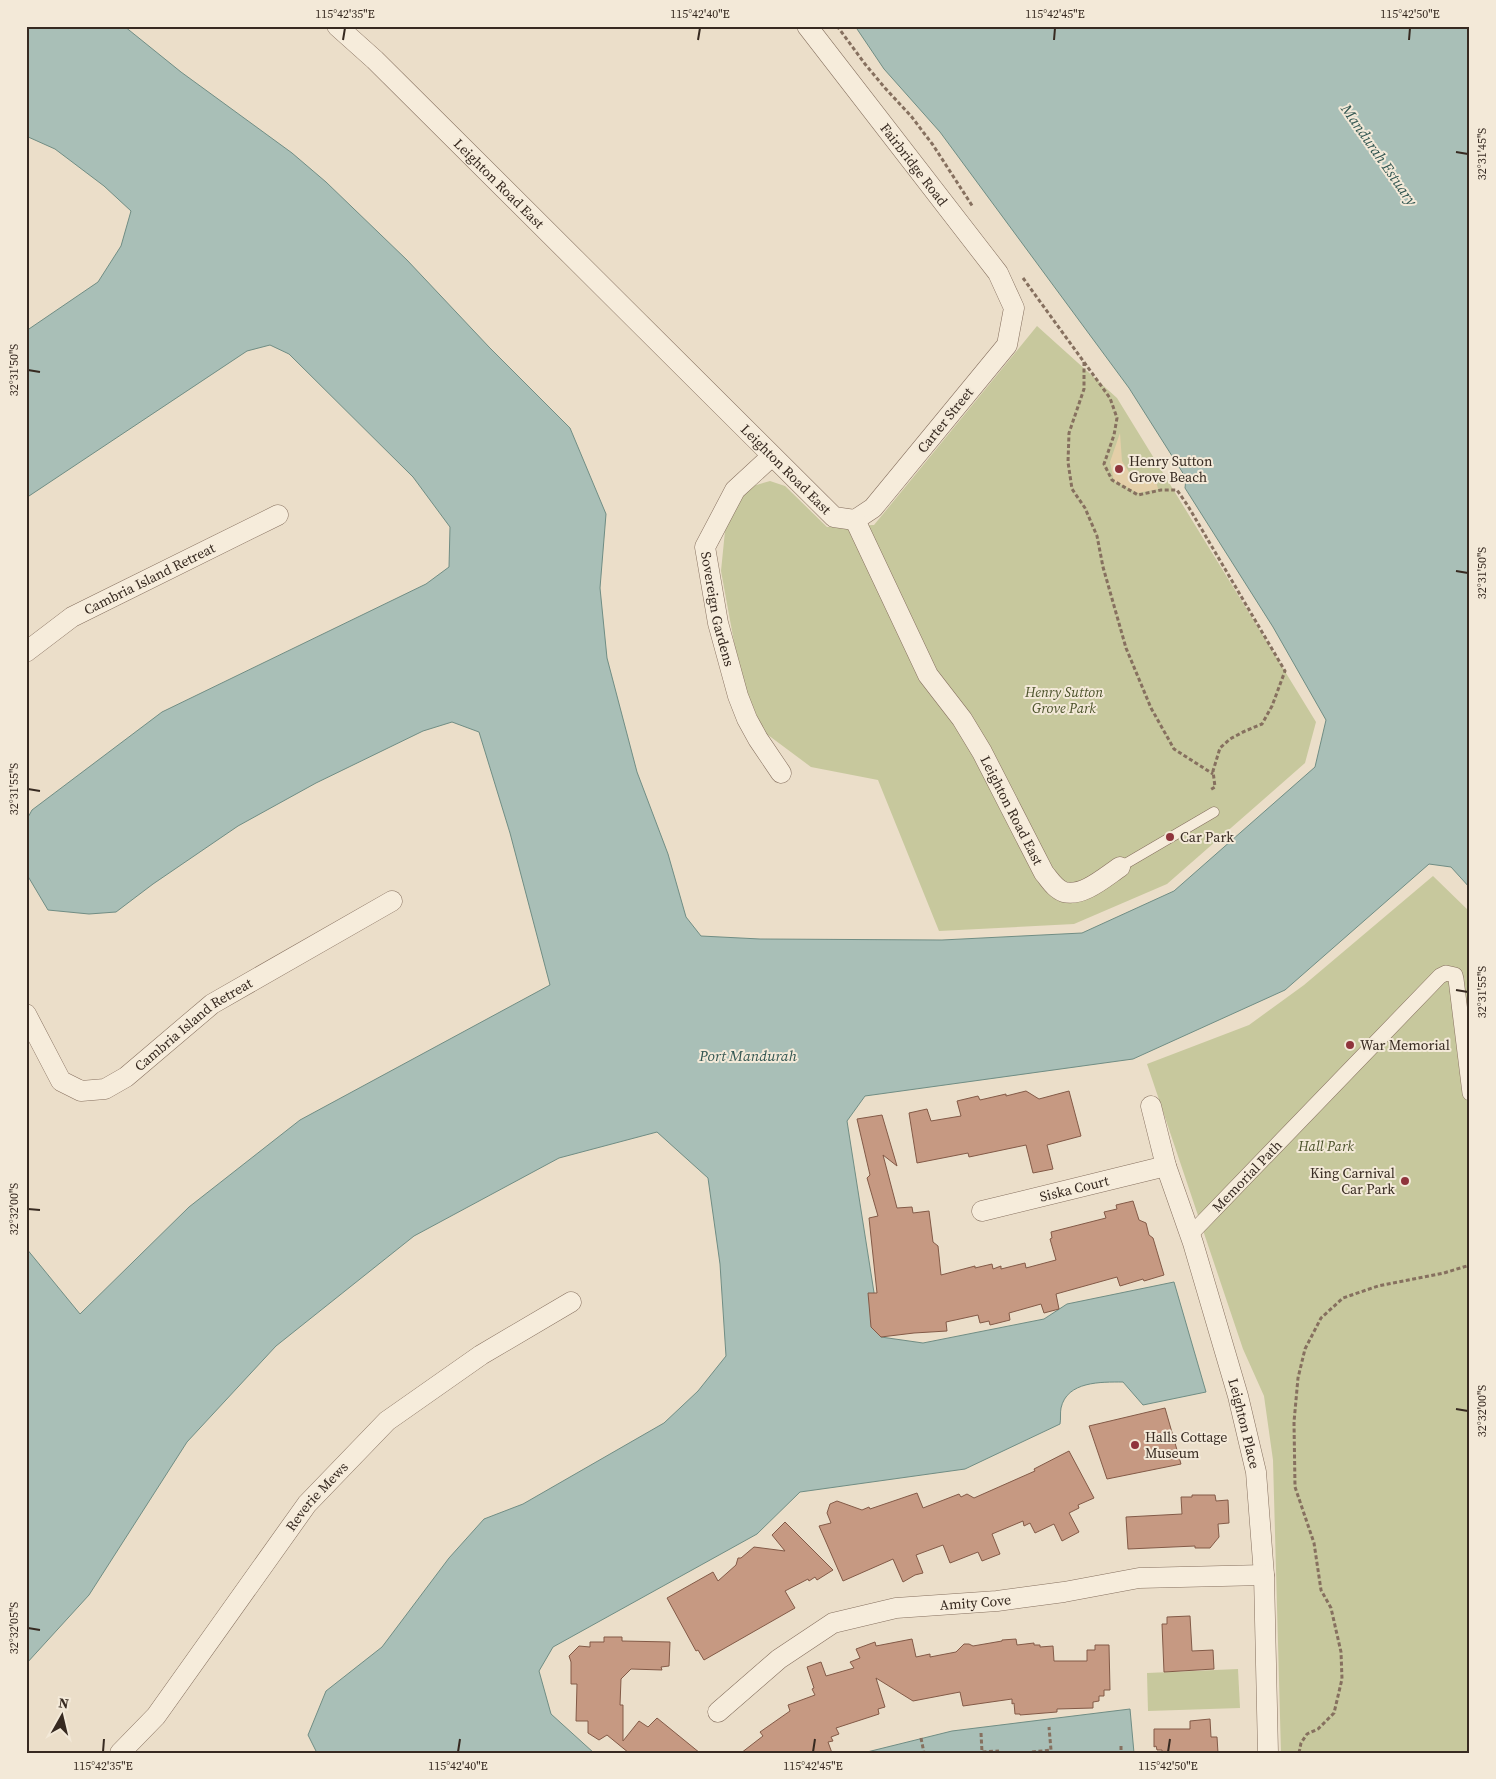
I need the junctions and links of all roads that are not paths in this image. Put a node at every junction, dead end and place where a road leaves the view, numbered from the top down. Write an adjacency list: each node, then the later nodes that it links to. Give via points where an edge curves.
1 (337, 26): 4 (street, Leighton Road East, via 375,60)
2 (808, 26): 3 (street, Fairbridge Road, via 998,274)
3 (1014, 308): 6 (street, Carter Street, via 1006,345 873,508)
4 (772, 456): 6 (street, Leighton Road East, via 834,517); 8 (street, Sovereign Gardens, via 735,490 705,547 718,624 738,696 758,739)
5 (278, 515): 7 (street, Cambria Island Retreat, via 72,617)
6 (856, 520): 10 (street, Leighton Road East, via 928,675 962,719 982,752 1044,873 1054,886 1064,892 1077,892)
7 (26, 652)
8 (781, 773)
9 (1214, 812): 10 (lane, Leighton Road East)
10 (1120, 867)
11 (392, 902): 12 (street, Cambria Island Retreat, via 212,1004 126,1077 105,1089 81,1090 61,1081)
12 (26, 1014)
13 (1470, 1093): 17 (street, Memorial Path, via 1456,979 1455,975 1446,973)
14 (1151, 1106): 15 (street, Leighton Place)
15 (1166, 1166): 16 (street, Siska Court); 17 (street, Leighton Place)
16 (982, 1211)
17 (1190, 1235): 19 (street, Leighton Place, via 1238,1396 1256,1472)
18 (571, 1302): 21 (street, Reverie Mews, via 480,1355 387,1421 307,1504 156,1716)
19 (1264, 1575): 20 (street, Amity Cove, via 1139,1578 997,1601 896,1608 833,1623 779,1659); 22 (street, Leighton Place)
20 (718, 1712)
21 (127, 1750)
22 (1268, 1753)

